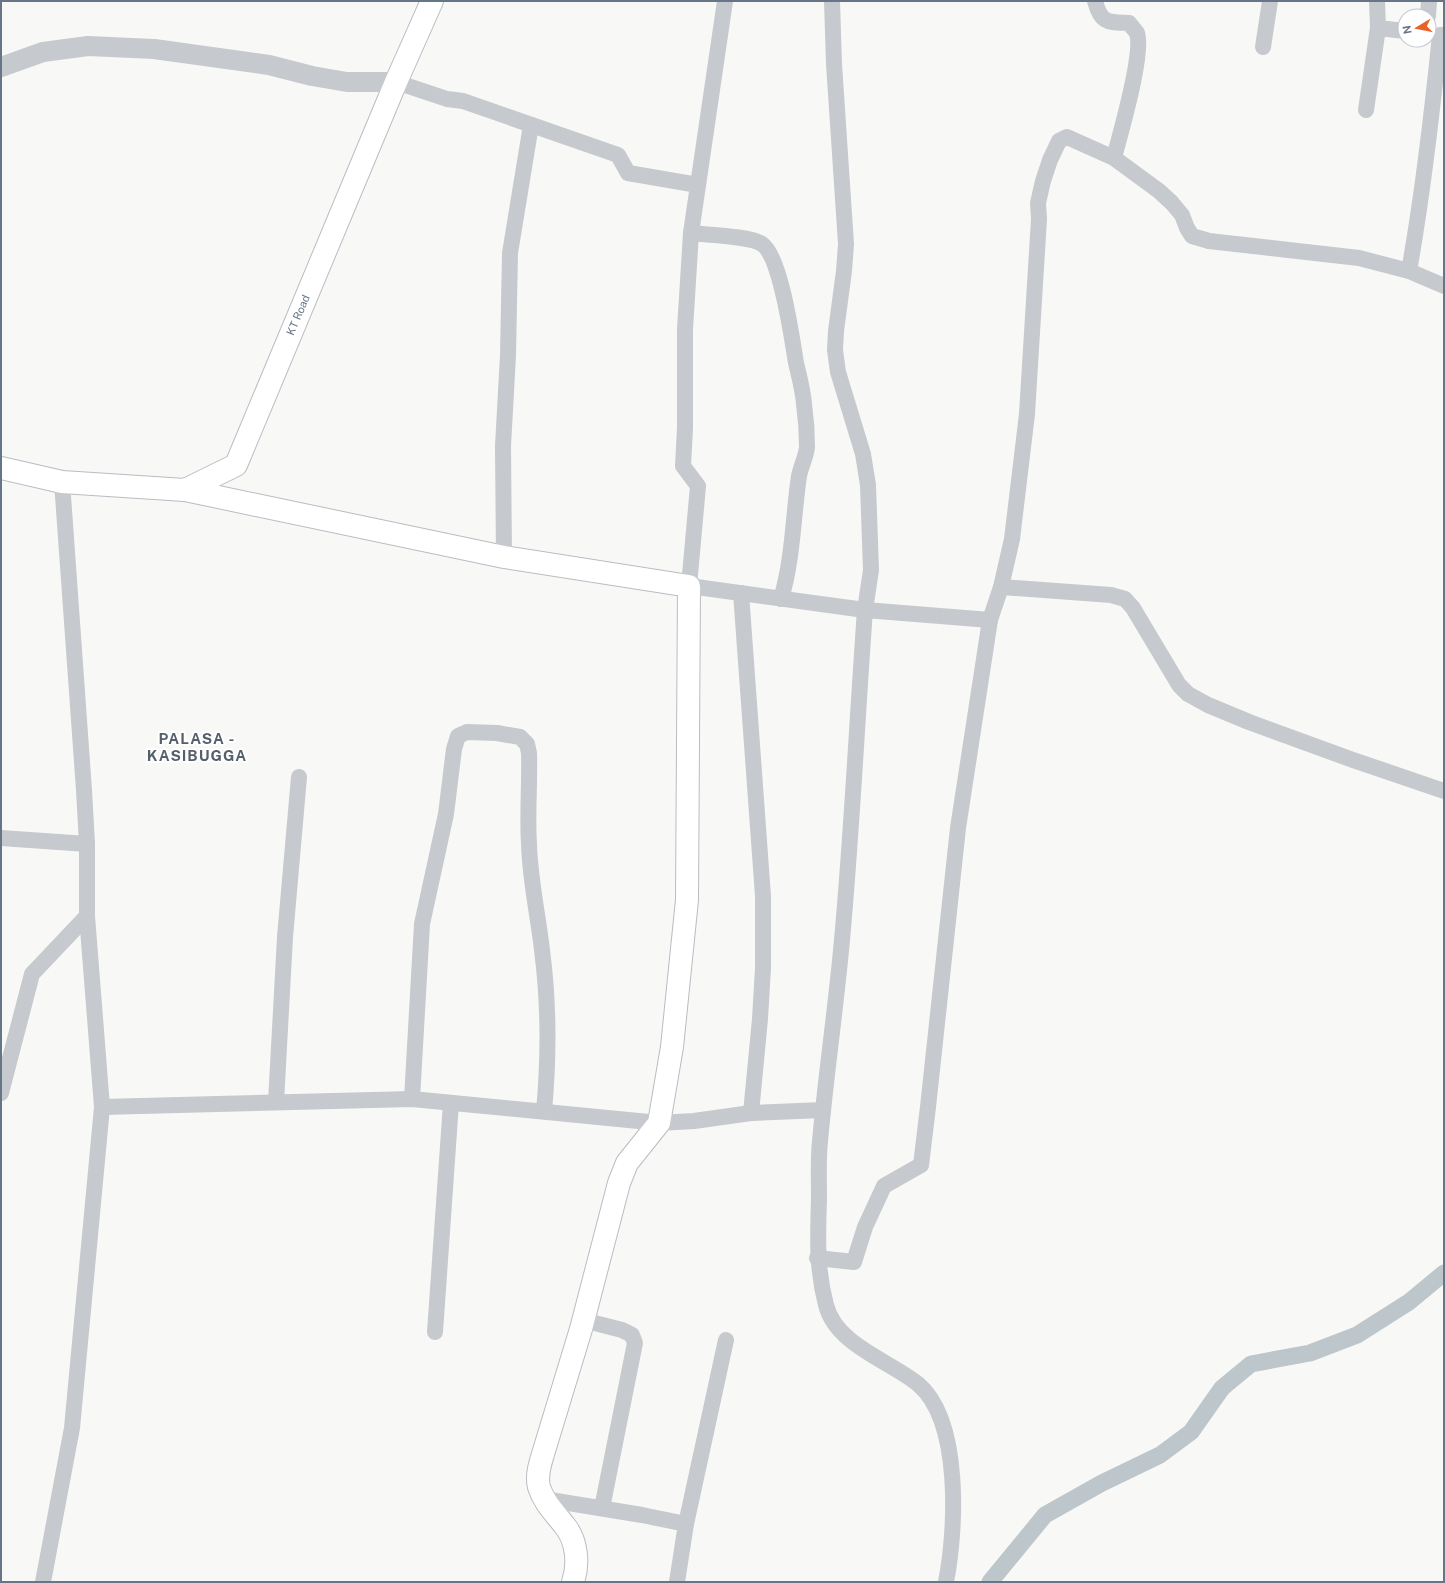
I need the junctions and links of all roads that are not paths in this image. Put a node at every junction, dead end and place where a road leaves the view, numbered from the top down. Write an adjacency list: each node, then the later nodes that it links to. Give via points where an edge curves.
1 (432, 1): 12 (main road, KT Road)
2 (725, 1): 16 (street)
3 (832, 1): 28 (street, via 846,244 835,350 838,372 863,454 868,485 871,570)
4 (1095, 1): 15 (street, via 1098,13 1109,22 1129,24 1137,33 1138,48 1130,96)
5 (1270, 1): 10 (street)
6 (1377, 1): 7 (street)
7 (1378, 28): 8 (street); 13 (street)
8 (1397, 30)
9 (1438, 34): 18 (street, via 1431,118)
10 (1264, 47)
11 (1, 67): 12 (street, via 43,52 88,46 154,49 268,66 347,82)
12 (396, 82): 14 (street, via 447,99 463,101); 22 (main road, KT Road, via 236,465)
13 (1366, 110)
14 (531, 125): 16 (street, via 618,155 628,173); 23 (street, via 510,253 503,446)
15 (1114, 158): 18 (street, via 1172,203 1182,215 1192,236 1209,241 1359,258); 25 (street, via 1067,137 1059,141 1043,181 1038,203 1027,414 1012,539)
16 (698, 185): 17 (street)
17 (691, 233): 24 (street, via 685,329 683,466 698,486); 27 (street, via 743,238 762,244 774,262 782,294 804,404 807,448 799,475 787,578)
18 (1409, 271): 19 (street)
19 (1444, 286)
20 (1, 468): 21 (main road, KT Road)
21 (62, 482): 22 (main road, KT Road); 33 (street)
22 (185, 490): 23 (main road)
23 (504, 556): 24 (main road)
24 (690, 586): 26 (street); 43 (main road, via 687,900 672,1047)
25 (1001, 587): 29 (street); 31 (street, via 1110,595 1125,599 1179,685 1188,694 1249,722)
26 (741, 593): 27 (street); 42 (street, via 763,896 763,968)
27 (781, 599): 28 (street)
28 (865, 610): 29 (street); 40 (street, via 842,941)
29 (990, 620): 44 (street, via 958,828 920,1165 884,1186 865,1227 854,1262)
30 (299, 777): 37 (street, via 285,937)
31 (1444, 791)
32 (1, 838): 33 (street)
33 (87, 844): 34 (street)
34 (87, 916): 35 (street, via 32,974); 39 (street)
35 (1, 1093)
36 (412, 1099): 37 (street); 38 (street); 41 (street, via 422,924 446,814 454,749 458,736 467,732 497,733 520,737 527,744 529,753 529,844 548,1028)
37 (276, 1102): 39 (street)
38 (451, 1103): 41 (street); 46 (street)
39 (102, 1107): 51 (street, via 72,1428)
40 (823, 1110): 42 (street); 44 (street)
41 (544, 1111): 43 (street)
42 (751, 1113): 43 (street, via 694,1121)
43 (659, 1122): 45 (main road, via 627,1163 619,1182)
44 (818, 1258): 54 (street, via 828,1314 841,1331 861,1348 918,1384 931,1398 943,1421 952,1490 950,1561)
45 (583, 1320): 48 (main road, via 540,1466 539,1486); 49 (street, via 622,1330 632,1335 634,1344)
46 (435, 1332)
47 (726, 1340): 50 (street)
48 (544, 1499): 49 (street); 52 (main road, via 566,1527 574,1542 576,1558)
49 (602, 1508): 50 (street)
50 (686, 1524): 53 (street)
51 (43, 1582)
52 (573, 1582)
53 (677, 1582)
54 (946, 1582)

